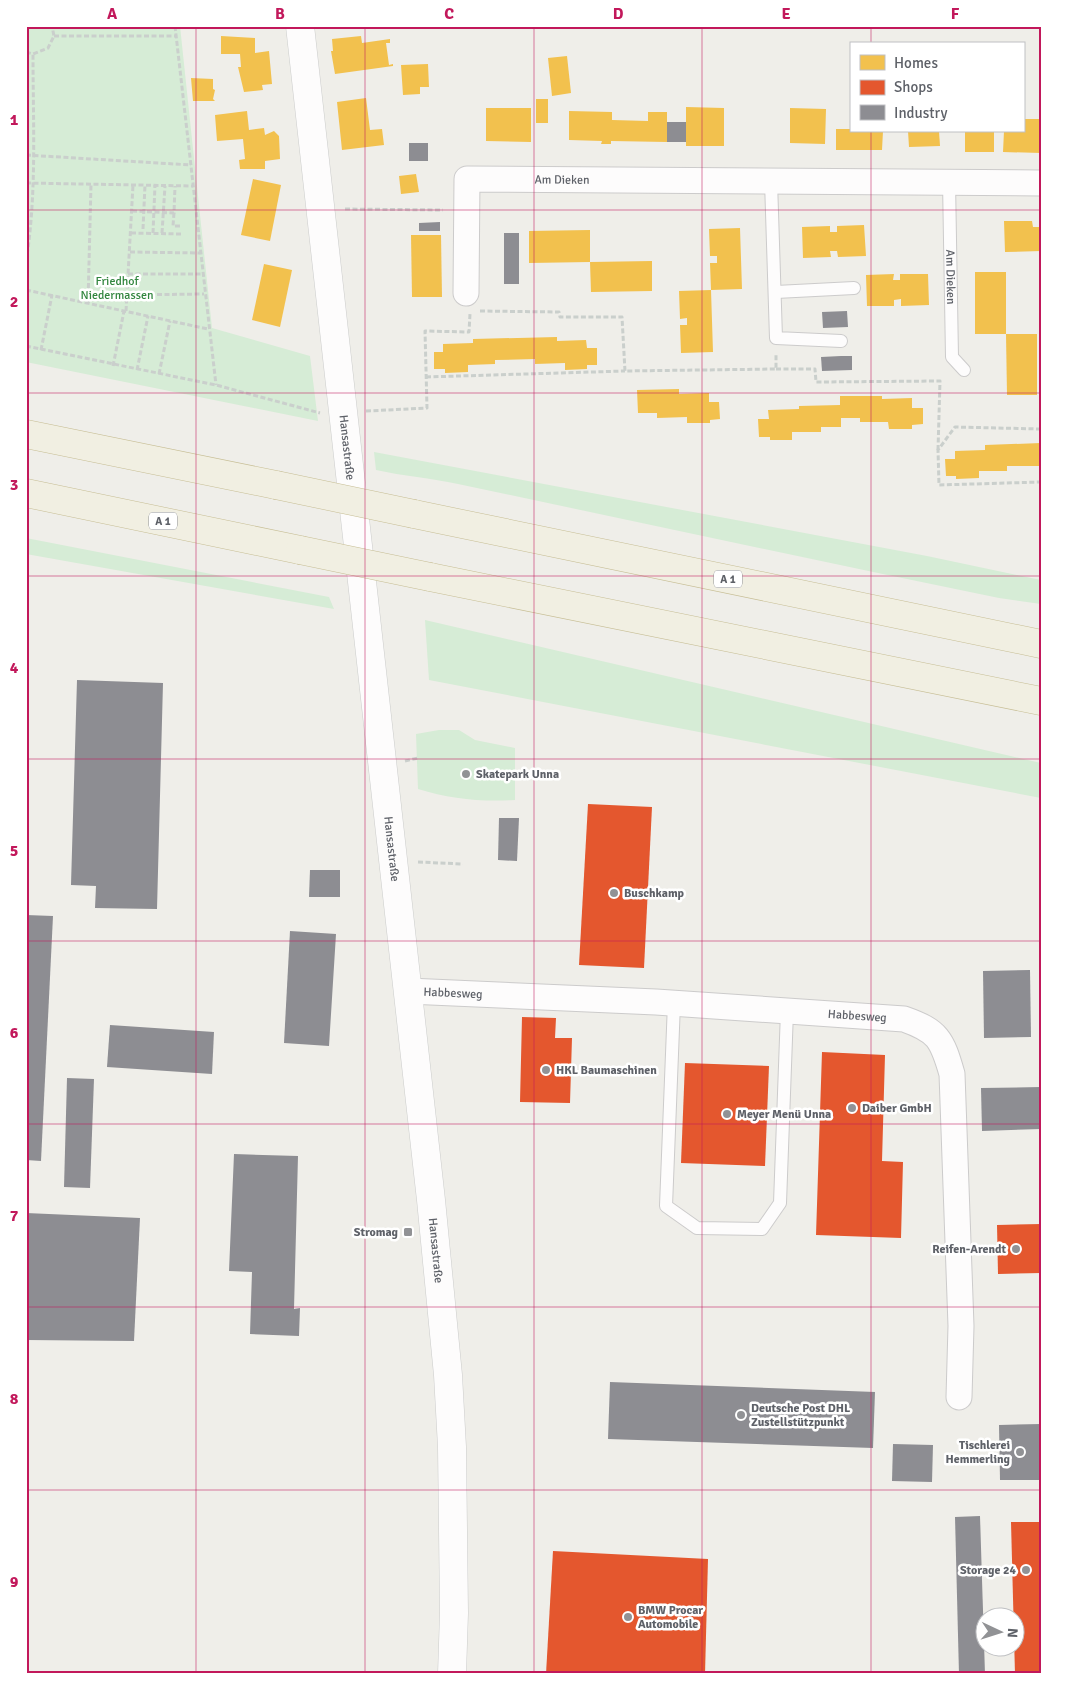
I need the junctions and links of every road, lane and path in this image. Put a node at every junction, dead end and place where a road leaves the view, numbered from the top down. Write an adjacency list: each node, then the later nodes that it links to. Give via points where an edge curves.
1 (52, 26): 4 (path)
2 (175, 26): 5 (path)
3 (300, 26): 23 (main road, Hansastraße)
4 (54, 36): 5 (path); 7 (path, via 48,48)
5 (176, 36): 10 (path)
6 (26, 52): 7 (path)
7 (33, 54): 9 (path)
8 (26, 155): 9 (path)
9 (33, 156): 10 (path); 14 (path)
10 (190, 165): 22 (path)
11 (771, 181): 12 (street, Am Dieken); 24 (street, Am Dieken, via 467,179); 43 (lane)
12 (949, 181): 15 (street, Am Dieken); 60 (lane, Am Dieken, via 952,357)
13 (26, 183): 14 (path)
14 (33, 183): 16 (path); 38 (path)
15 (1041, 183)
16 (91, 184): 17 (path); 48 (path)
17 (133, 185): 18 (path); 25 (path)
18 (145, 185): 19 (path); 26 (path)
19 (155, 185): 20 (path); 27 (path)
20 (165, 186): 21 (path); 28 (path)
21 (174, 186): 22 (path); 29 (path)
22 (193, 186): 37 (path)
23 (319, 209): 24 (path); 65 (main road, Hansastraße)
24 (466, 210): 45 (street, Am Dieken)
25 (132, 211): 26 (path); 32 (path)
26 (144, 212): 27 (path); 31 (path)
27 (154, 212): 28 (path); 33 (path)
28 (164, 213): 29 (path); 34 (path)
29 (174, 214): 30 (path, via 173,226)
30 (180, 226)
31 (143, 229)
32 (130, 233): 33 (path); 36 (path)
33 (153, 233): 34 (path)
34 (162, 233): 35 (path)
35 (182, 234)
36 (130, 252): 37 (path); 39 (path)
37 (200, 253): 40 (path)
38 (26, 262)
39 (128, 274): 40 (path); 47 (path)
40 (202, 274): 44 (path)
41 (854, 288): 43 (lane)
42 (26, 290): 46 (path)
43 (776, 292): 53 (lane)
44 (204, 294): 47 (path); 52 (path)
45 (466, 294)
46 (52, 295): 48 (path); 56 (path)
47 (127, 295): 49 (path)
48 (88, 303): 49 (path)
49 (125, 311): 50 (path); 57 (path)
50 (148, 316): 51 (path); 59 (path)
51 (170, 321): 52 (path); 62 (path)
52 (208, 329): 64 (path)
53 (776, 338): 54 (lane); 58 (path)
54 (840, 340)
55 (26, 346): 56 (path)
56 (41, 350): 57 (path)
57 (113, 366): 59 (path)
58 (776, 369): 61 (path); 68 (path, via 815,369 816,382 940,382)
59 (137, 370): 62 (path)
60 (964, 370)
61 (625, 372): 63 (path); 63 (path, via 622,317 560,317 559,312 470,311 469,332 425,331)
62 (159, 374): 64 (path)
63 (426, 377): 65 (path, via 427,408)
64 (216, 385): 65 (path, via 316,414)
65 (342, 412): 73 (main road, Hansastraße)
66 (1041, 429): 68 (path, via 955,427)
67 (26, 434): 71 (highway, A 1, bridge)
68 (938, 450): 69 (path, via 939,485)
69 (1041, 482)
70 (26, 493): 72 (highway, A 1, bridge)
71 (1041, 644)
72 (1041, 701)
73 (392, 861): 74 (path); 75 (main road, Hansastraße)
74 (463, 864)
75 (408, 991): 76 (street, Habbesweg); 79 (main road, Hansastraße, via 448,1374 454,1516)
76 (674, 1003): 77 (street, Habbesweg); 77 (lane, via 666,1206 697,1228 762,1230 780,1203)
77 (787, 1011): 78 (street, Habbesweg, via 904,1019 927,1027 944,1047 952,1074 961,1326)
78 (958, 1397)
79 (452, 1674)

